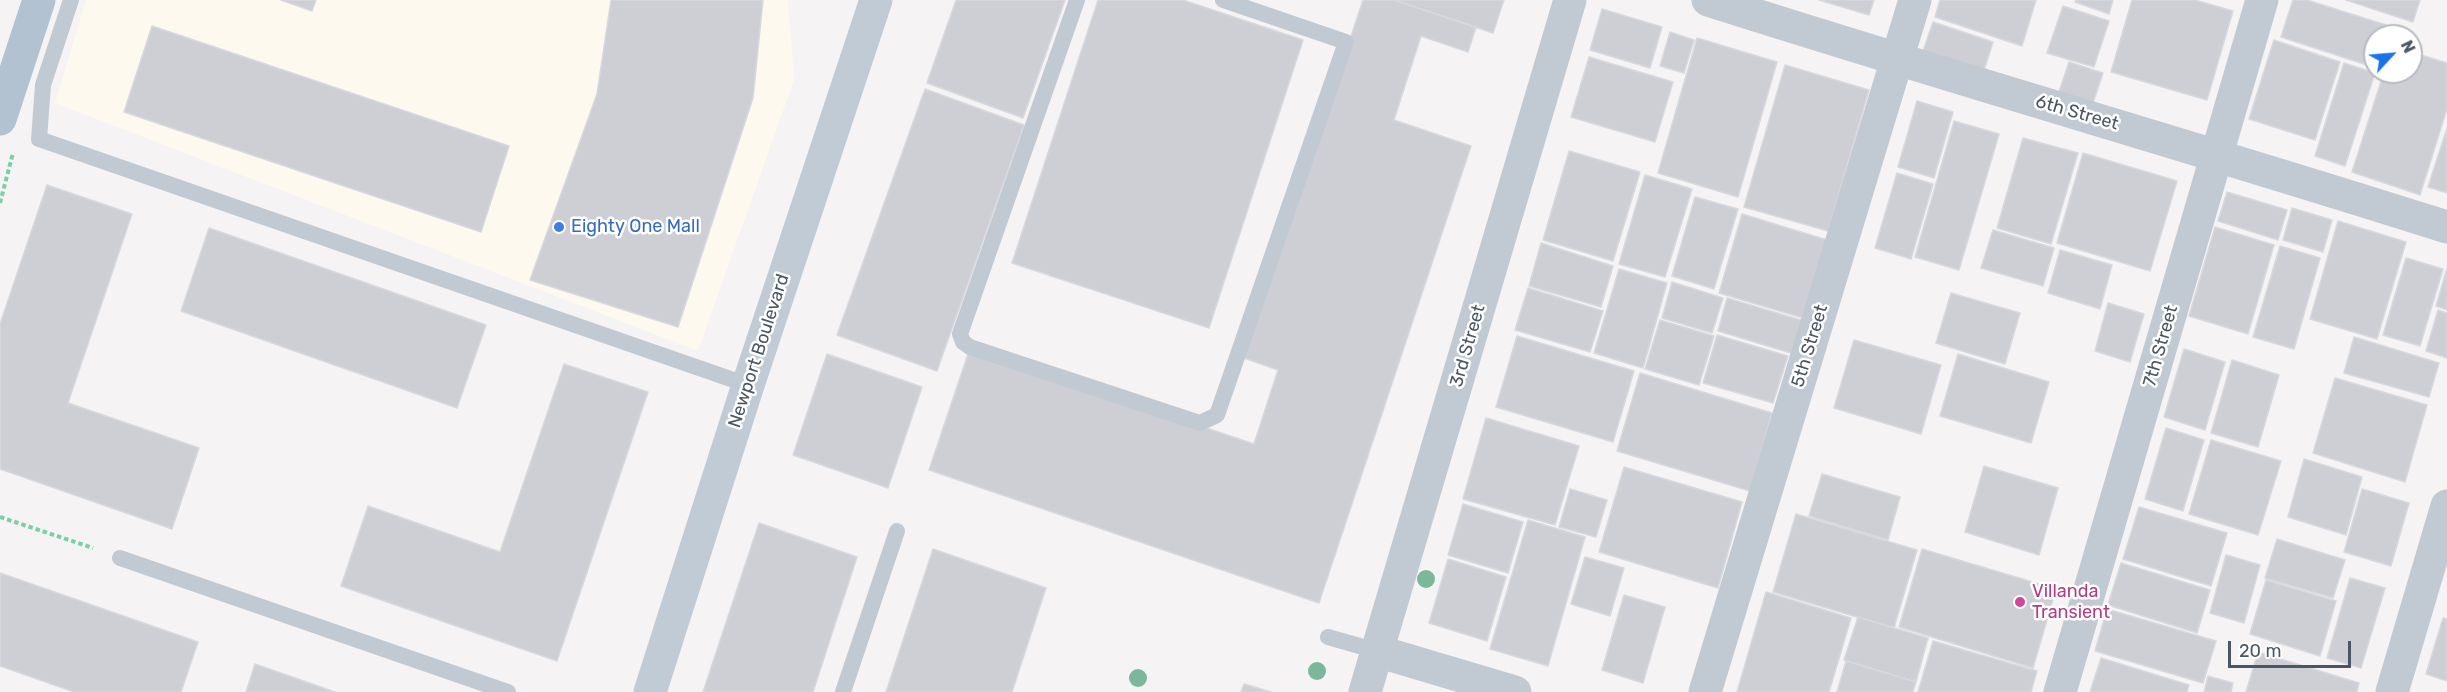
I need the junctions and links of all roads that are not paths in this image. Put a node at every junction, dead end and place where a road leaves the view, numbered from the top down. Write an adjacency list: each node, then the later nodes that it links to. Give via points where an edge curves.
1 (39, 0): 12 (main road)
2 (71, 0): 11 (lane)
3 (1077, 0): 4 (lane, via 960,334 970,347 1200,423 1217,415 1346,42)
4 (1223, 0)
5 (1570, 0): 20 (street, 3rd Street)
6 (1708, 0): 10 (street, 6th Street)
7 (1915, 0): 10 (street, 5th Street)
8 (2262, 0): 13 (street, 7th Street)
9 (872, 3): 15 (street, Newport Boulevard)
10 (1897, 60): 13 (street, 6th Street); 26 (street, 5th Street)
11 (43, 85): 12 (lane, via 22,88 9,114); 15 (lane, via 39,139)
12 (0, 121)
13 (2218, 154): 14 (street, 6th Street); 27 (street, 7th Street)
14 (2447, 227)
15 (747, 385): 22 (street, Newport Boulevard)
16 (2447, 506): 28 (street)
17 (897, 531): 23 (lane)
18 (120, 558): 21 (lane)
19 (1328, 637): 20 (lane)
20 (1377, 651): 24 (street, 3rd Street); 25 (street)
21 (508, 692)
22 (650, 692)
23 (843, 692)
24 (1365, 692)
25 (1515, 692)
26 (1705, 692)
27 (2060, 692)
28 (2392, 692)

